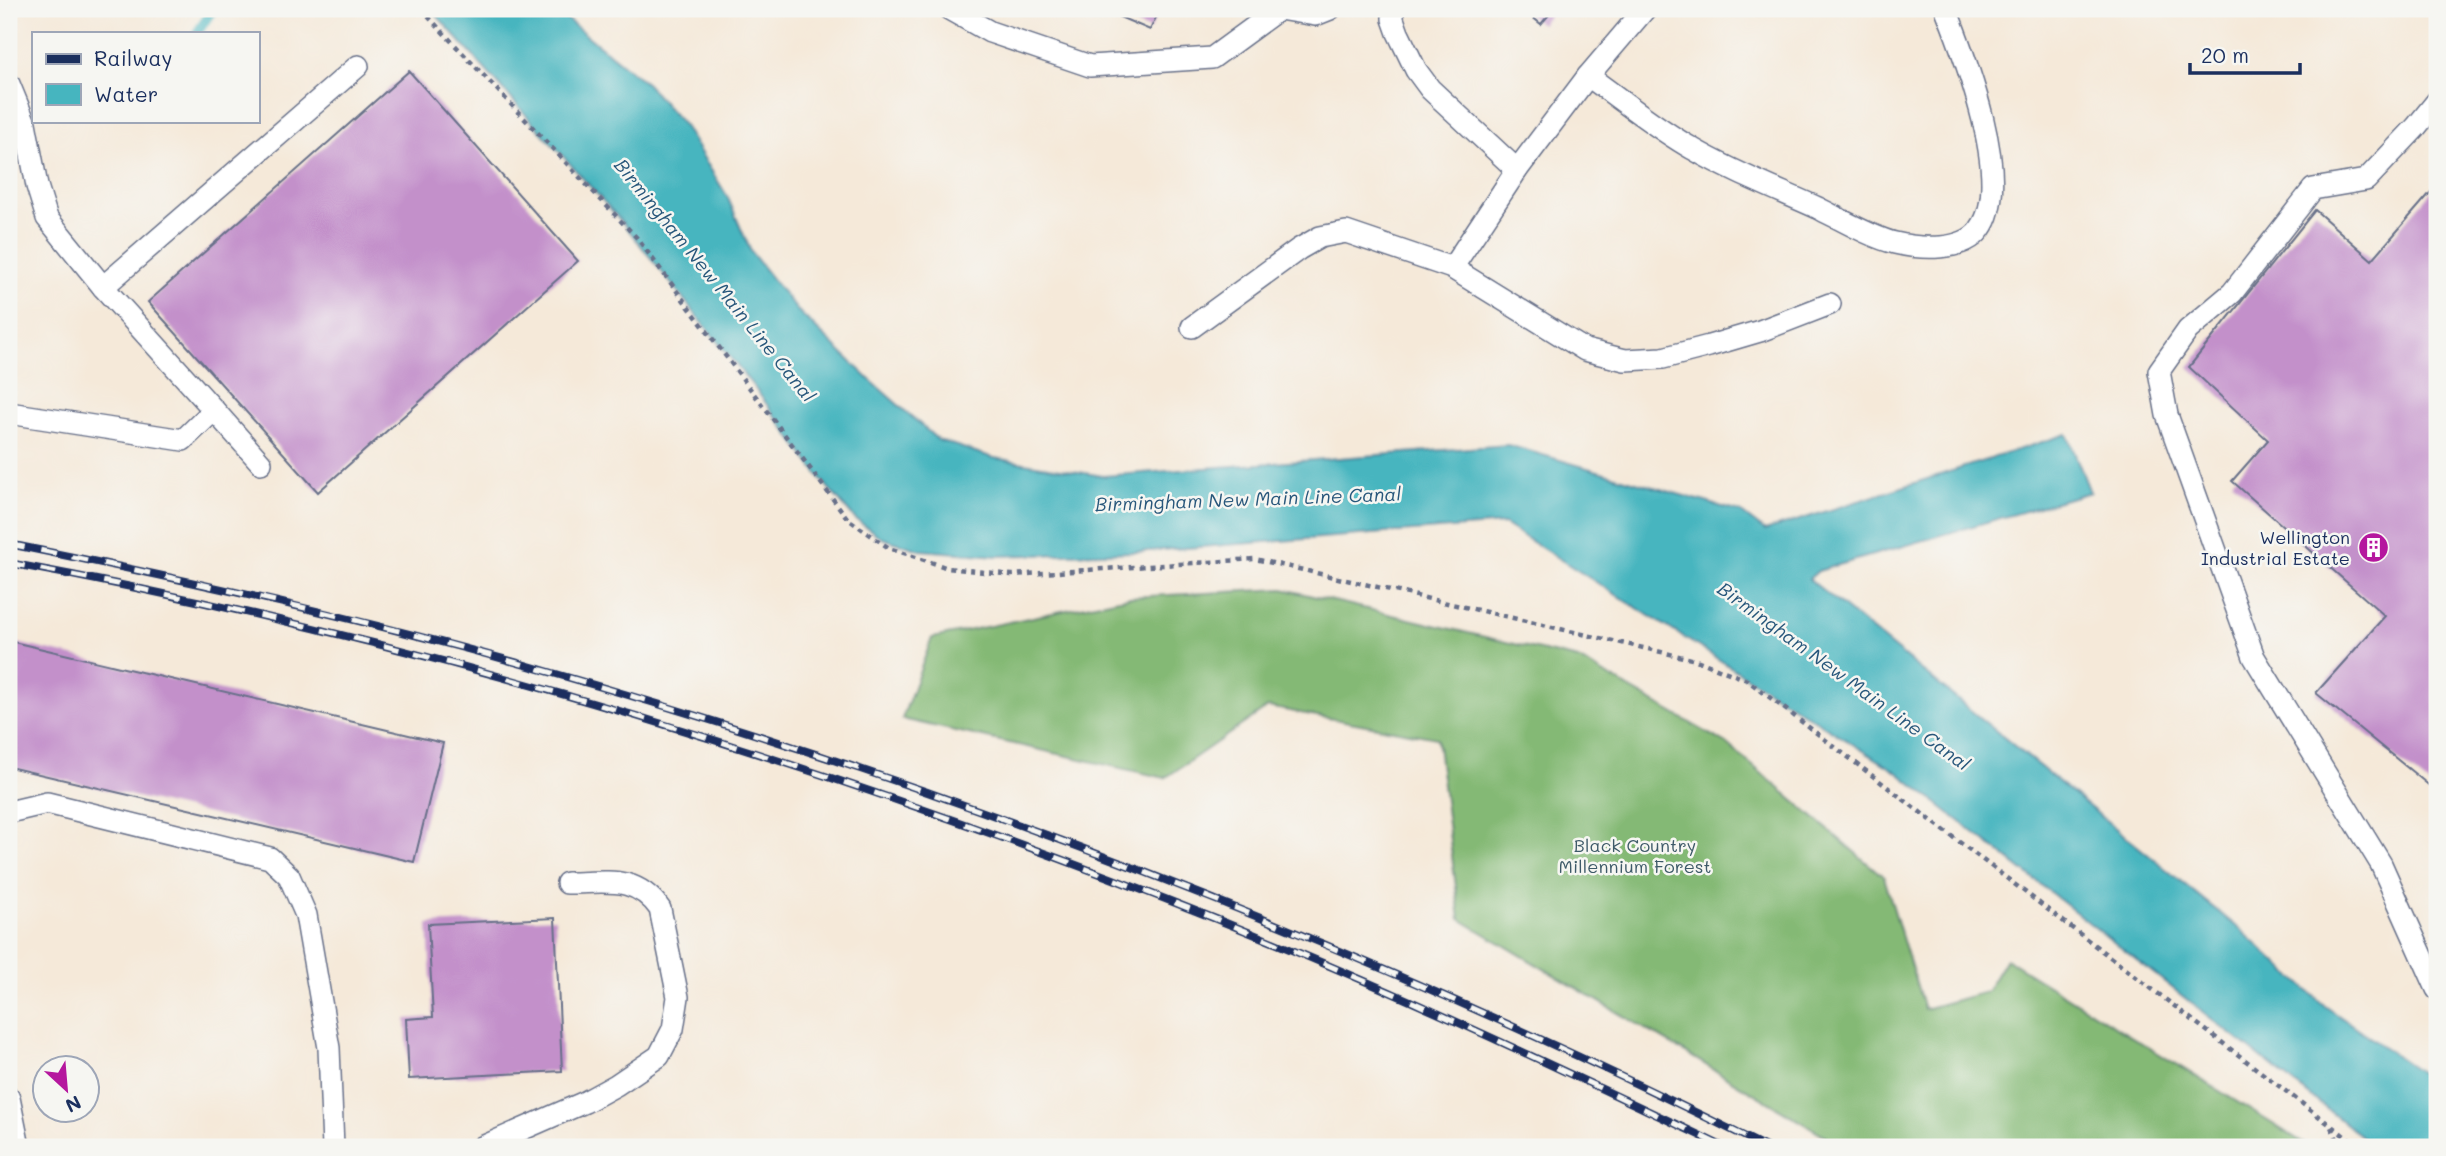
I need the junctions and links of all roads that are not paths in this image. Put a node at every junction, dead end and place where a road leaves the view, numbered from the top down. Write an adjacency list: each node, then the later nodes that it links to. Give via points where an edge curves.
1 (949, 9): 2 (lane, via 990,32 1090,66 1212,58)
2 (1279, 9): 3 (lane, via 1315,15)
3 (1330, 9)
4 (1393, 9): 11 (lane, via 1398,33 1430,89)
5 (1645, 9): 8 (lane)
6 (1946, 9): 8 (lane, via 1982,117 1993,187 1982,227 1974,236 1950,245 1893,243 1841,219 1692,149)
7 (358, 66): 13 (lane)
8 (1588, 76): 11 (lane)
9 (9, 84): 13 (lane, via 25,122 47,218)
10 (2437, 101): 21 (lane, via 2365,180 2313,189 2231,293 2188,330 2159,371 2167,415 2254,657 2381,864)
11 (1517, 170): 12 (lane)
12 (1452, 268): 14 (lane, via 1585,350 1625,360 1663,358 1709,346); 15 (lane, via 1346,232 1320,237)
13 (103, 287): 16 (lane)
14 (1830, 304)
15 (1192, 327)
16 (214, 410): 17 (lane, via 183,440); 18 (lane)
17 (9, 413)
18 (261, 463)
19 (9, 811): 24 (lane, via 47,803 270,858 289,876 306,915 330,1048)
20 (567, 883): 25 (lane, via 628,883 656,903 678,997 673,1029 659,1056 617,1085)
21 (2437, 989)
22 (9, 1098): 23 (lane)
23 (19, 1147)
24 (332, 1147)
25 (482, 1147)

